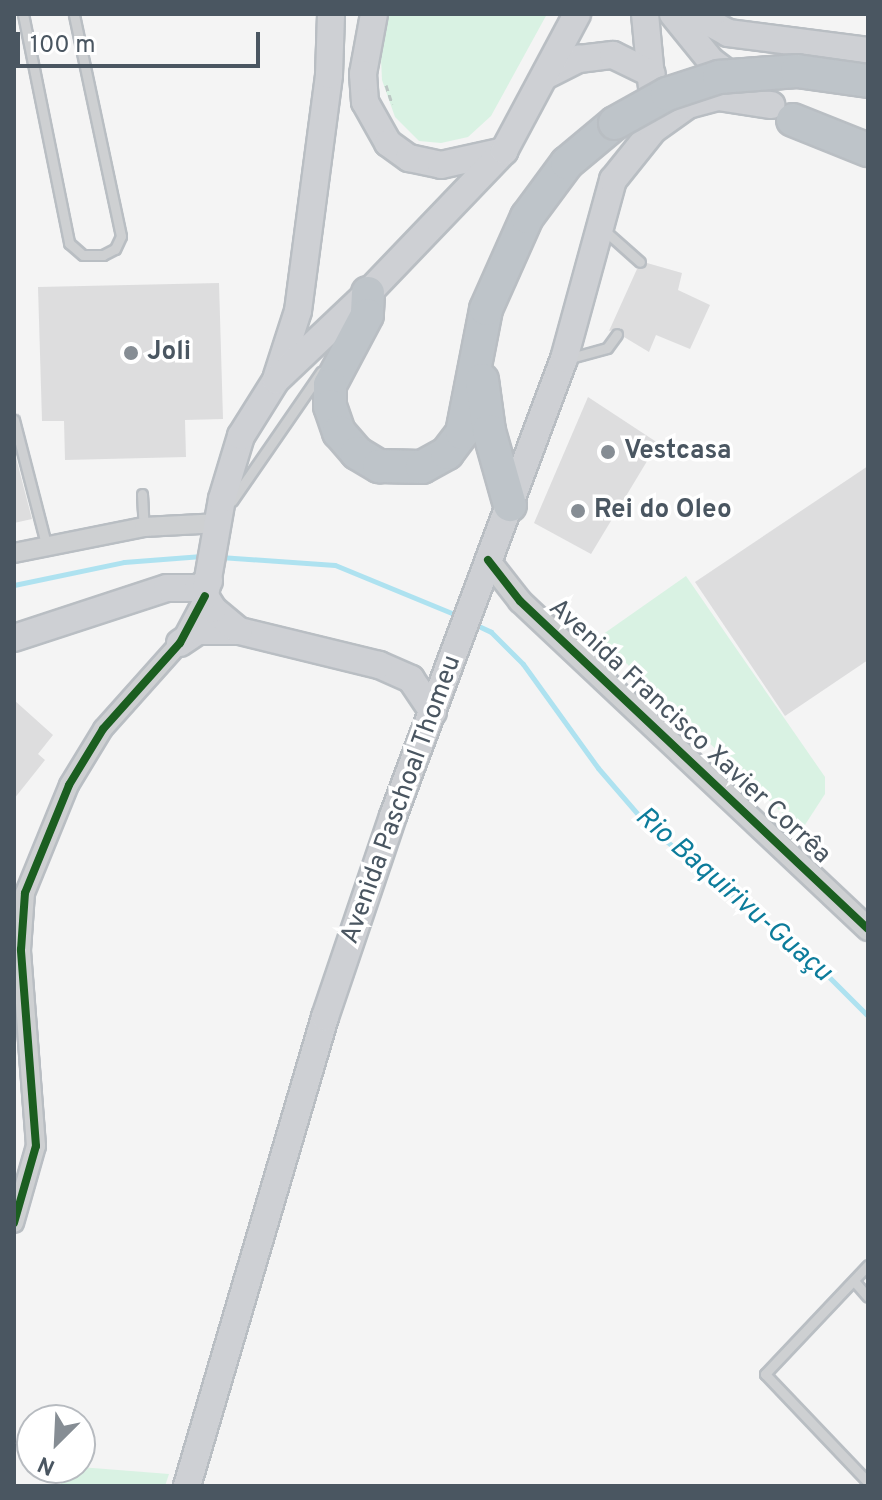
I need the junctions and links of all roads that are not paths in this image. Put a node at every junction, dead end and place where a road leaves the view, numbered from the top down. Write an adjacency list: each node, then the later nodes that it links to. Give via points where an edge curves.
1 (23, 14): 2 (lane, via 69,243 83,255 103,255 115,249 121,236)
2 (74, 14)
3 (331, 14): 24 (main road, via 329,75 301,290)
4 (374, 14): 16 (main road, via 364,61 365,102 388,143 409,158 441,165)
5 (577, 14): 11 (main road)
6 (645, 14): 10 (main road)
7 (673, 14): 13 (main road, via 711,61)
8 (694, 14): 9 (main road, via 728,33)
9 (868, 51)
10 (652, 74): 11 (main road, via 613,55 579,59); 14 (main road)
11 (547, 75): 16 (main road)
12 (868, 81): 23 (highway, bridge, via 797,71 719,77 667,94 615,123 567,163 527,217 486,309)
13 (782, 113): 14 (main road, Avenida Paschoal Thomeu, via 709,98 688,105); 15 (highway); 17 (main road)
14 (653, 130): 18 (main road, Avenida Paschoal Thomeu, via 613,180)
15 (868, 150)
16 (504, 151): 20 (main road)
17 (868, 168)
18 (597, 225): 19 (lane); 22 (main road, Avenida Paschoal Thomeu)
19 (640, 262)
20 (368, 293): 23 (highway, via 367,315 330,385 339,432 357,453 398,469 422,467 447,453 462,433); 24 (main road); 29 (lane)
21 (617, 334): 22 (lane, via 607,348)
22 (564, 359): 27 (main road, Avenida Paschoal Thomeu)
23 (480, 361): 27 (highway, via 489,431)
24 (276, 380): 29 (main road, via 241,436)
25 (14, 420): 30 (lane)
26 (142, 494): 28 (lane)
27 (510, 505): 32 (main road, Avenida Paschoal Thomeu)
28 (144, 527): 29 (street); 30 (street)
29 (218, 527): 33 (main road)
30 (46, 544): 31 (street)
31 (14, 553)
32 (488, 560): 34 (main road, Avenida Paschoal Thomeu); 35 (street, Avenida Francisco Xavier Corrêa)
33 (209, 584): 36 (main road); 37 (main road, via 167,588); 38 (street)
34 (475, 596): 35 (street, Avenida Francisco Xavier Corrêa); 39 (main road, Avenida Paschoal Thomeu)
35 (520, 601): 42 (street, Avenida Francisco Xavier Corrêa)
36 (239, 631): 38 (main road, via 198,631); 40 (main road)
37 (14, 638)
38 (180, 643): 43 (street, via 103,729 69,785 25,893 21,950 36,1146)
39 (456, 650): 40 (main road, via 424,670); 41 (main road, Avenida Paschoal Thomeu)
40 (379, 665): 41 (main road, via 417,682)
41 (433, 712): 48 (main road, Avenida Paschoal Thomeu, via 325,1017)
42 (868, 929)
43 (14, 1223)
44 (868, 1265): 45 (lane)
45 (854, 1281): 46 (lane); 47 (lane, via 765,1374)
46 (868, 1297)
47 (868, 1482)
48 (187, 1486)

